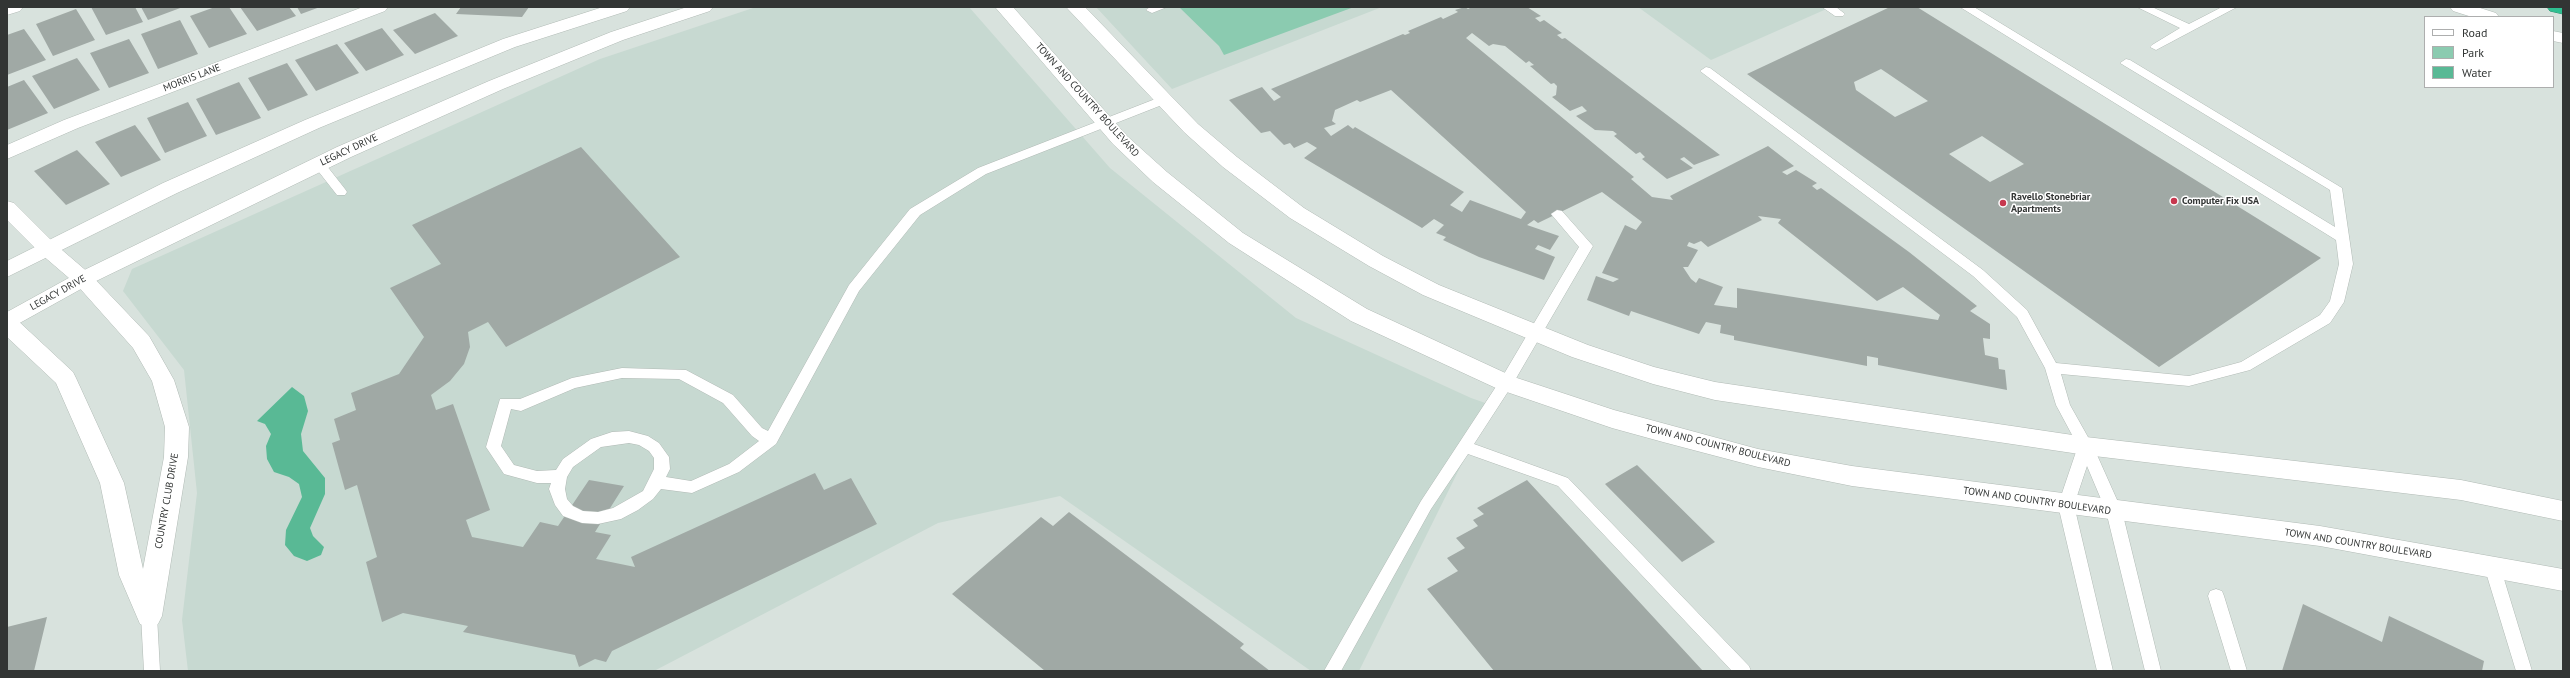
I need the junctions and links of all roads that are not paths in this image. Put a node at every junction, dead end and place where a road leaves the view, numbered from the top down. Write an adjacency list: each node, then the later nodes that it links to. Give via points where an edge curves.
1 (14, 7): 14 (main road)
2 (379, 7): 24 (main road, MORRIS LANE, via 72,124)
3 (704, 7): 18 (main road, LEGACY DRIVE)
4 (1004, 7): 23 (main road, TOWN AND COUNTRY BOULEVARD)
5 (1076, 7): 22 (main road)
6 (1828, 7): 15 (lane)
7 (1966, 7): 29 (lane)
8 (2143, 7): 17 (lane)
9 (2231, 7): 17 (lane)
10 (2459, 7): 16 (main road)
11 (2556, 7): 13 (highway)
12 (611, 8): 18 (main road); 30 (main road, via 510,43 319,121 170,188)
13 (2563, 9)
14 (7, 10)
15 (1839, 14)
16 (2487, 16)
17 (2189, 28): 19 (lane)
18 (617, 36): 25 (main road, LEGACY DRIVE, via 488,89)
19 (2156, 47)
20 (2126, 63): 29 (lane, via 2336,188)
21 (1706, 71): 35 (lane, via 1978,273 2022,314)
22 (1163, 100): 23 (lane); 34 (main road, via 1211,146 1297,213 1431,290)
23 (1104, 122): 36 (main road, TOWN AND COUNTRY BOULEVARD, via 1160,177 1262,256 1359,315); 37 (lane, via 982,171 915,212 854,288)
24 (7, 153)
25 (319, 164): 26 (lane); 32 (main road, LEGACY DRIVE)
26 (341, 192)
27 (7, 208): 30 (main road, COUNTRY CLUB DRIVE)
28 (1557, 214): 34 (lane, via 1586,246)
29 (2341, 237): 35 (lane, via 2346,264 2337,302 2325,319 2245,366 2189,381)
30 (48, 249): 31 (main road); 32 (main road, COUNTRY CLUB DRIVE)
31 (7, 270)
32 (83, 279): 33 (main road, LEGACY DRIVE); 48 (main road, COUNTRY CLUB DRIVE, via 141,342 163,380 177,427 176,457)
33 (7, 323): 48 (main road, COUNTRY CLUB DRIVE, via 65,378 112,483 132,575)
34 (1535, 334): 36 (lane); 39 (main road, via 1653,375 1715,391)
35 (2052, 368): 39 (lane, via 2063,405)
36 (1506, 383): 38 (lane); 42 (main road, TOWN AND COUNTRY BOULEVARD, via 1612,419 1758,458 1852,476)
37 (771, 440): 40 (lane, via 758,432 728,399 681,374 622,373 572,383 521,405 505,403 493,447 508,470 537,477); 41 (lane, via 734,468 692,487)
38 (1464, 446): 50 (lane, via 1426,505); 51 (lane, via 1563,482)
39 (2086, 446): 42 (lane); 43 (lane); 44 (main road, via 2453,489)
40 (560, 476): 41 (lane, via 557,489 560,501 568,511 582,517 598,518 616,514 633,506 648,495); 41 (lane, via 568,463 596,443 612,438 629,437 643,440 654,447 660,457 662,469)
41 (657, 482)
42 (2066, 505): 43 (main road, TOWN AND COUNTRY BOULEVARD); 52 (lane)
43 (2114, 511): 45 (main road, TOWN AND COUNTRY BOULEVARD, via 2320,536); 53 (lane)
44 (2563, 511)
45 (2492, 566): 46 (main road, TOWN AND COUNTRY BOULEVARD); 55 (lane)
46 (2563, 580)
47 (2216, 596): 54 (lane)
48 (149, 616): 49 (lane, COUNTRY CLUB DRIVE)
49 (152, 671)
50 (1332, 671)
51 (1743, 671)
52 (2105, 671)
53 (2153, 671)
54 (2239, 671)
55 (2524, 671)

